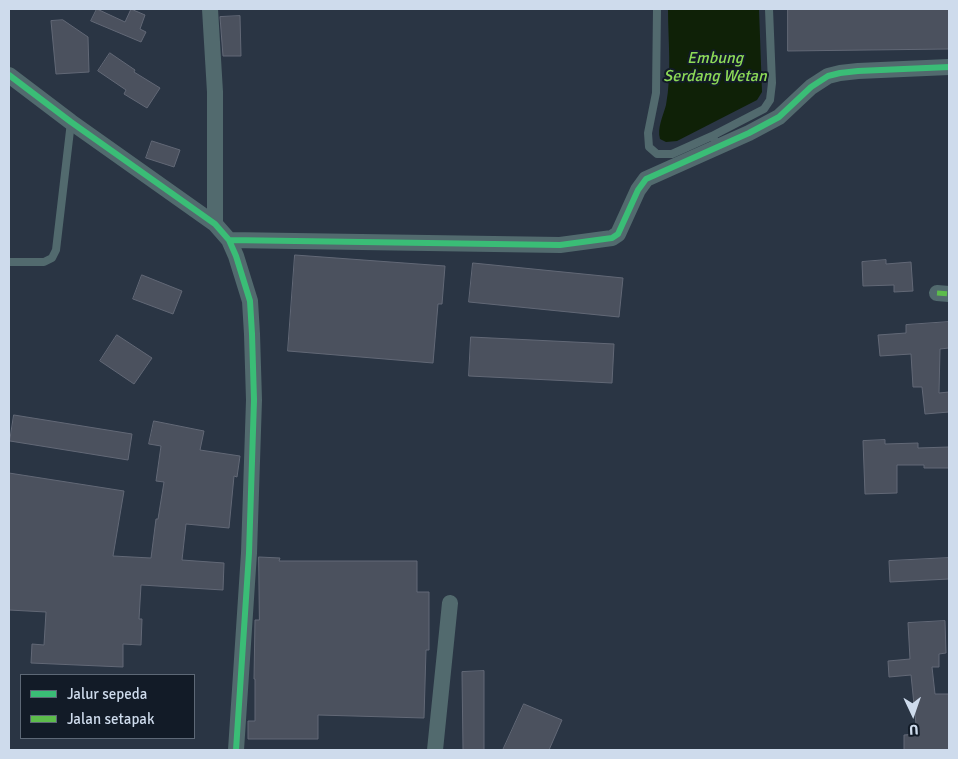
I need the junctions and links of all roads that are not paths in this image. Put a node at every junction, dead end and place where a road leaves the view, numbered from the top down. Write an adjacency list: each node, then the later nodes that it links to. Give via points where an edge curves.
1 (210, 9): 8 (street, via 215,92)
2 (657, 9): 7 (lane, via 656,93 648,133 650,147 657,154 672,154)
3 (769, 9): 7 (lane, via 770,100 764,109)
4 (949, 67): 7 (street, via 858,71 828,76 811,86 779,117 749,134)
5 (9, 75): 6 (street)
6 (71, 122): 8 (street); 10 (lane, via 56,250 52,258 44,262)
7 (715, 141): 9 (street, via 646,179 618,234 612,238 560,244)
8 (215, 224): 9 (street)
9 (229, 240): 12 (street, via 250,300 254,400 249,553)
10 (9, 262)
11 (450, 603): 13 (street)
12 (236, 750)
13 (435, 750)

